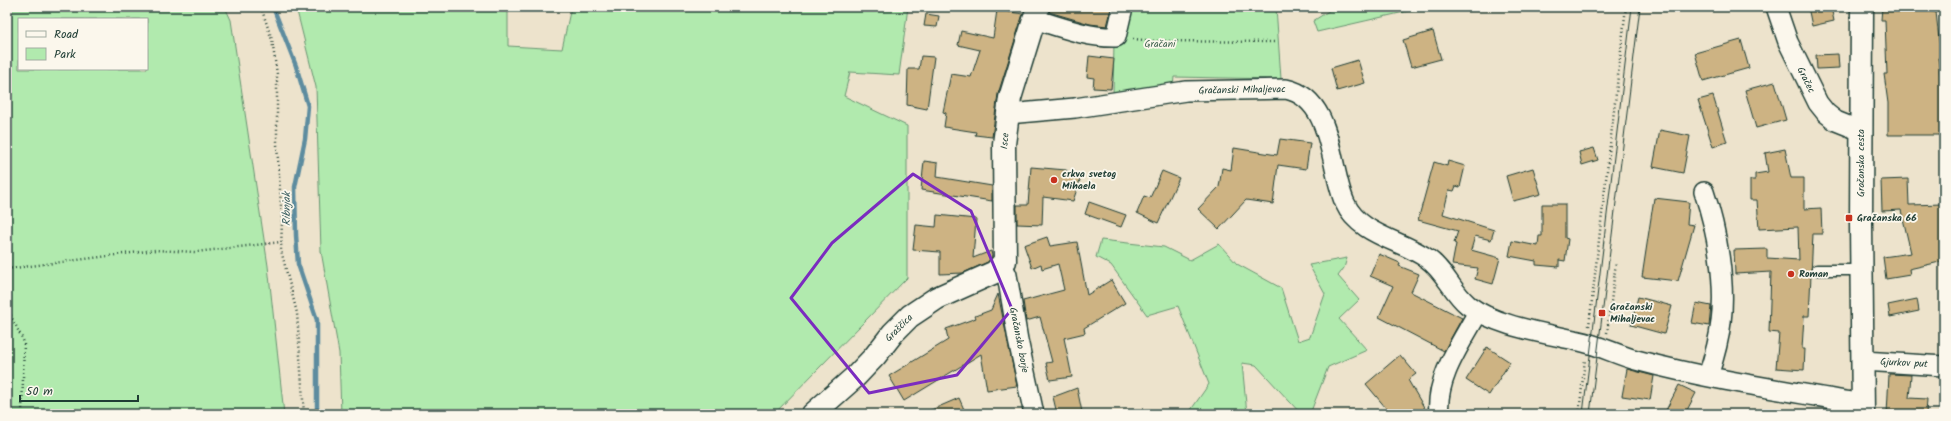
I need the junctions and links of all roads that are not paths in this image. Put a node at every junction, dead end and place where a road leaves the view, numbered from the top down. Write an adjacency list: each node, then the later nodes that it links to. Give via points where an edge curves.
1 (1123, 7): 4 (street, Isce, via 1116,37 1104,38)
2 (1776, 7): 6 (street, Gračec, via 1788,42 1818,103 1836,121)
3 (1862, 7): 6 (street, Gračanska cesta)
4 (1036, 13): 5 (street, Isce, via 1010,98)
5 (1008, 114): 8 (street, Isce, via 1004,144 1006,255); 11 (street, Gračanski Mihaljevac, via 1075,108 1191,90 1294,90 1311,103 1325,130 1341,192 1350,213 1374,232 1418,252 1431,261 1457,294)
6 (1861, 131): 10 (street, Gračanska cesta)
7 (1704, 192): 14 (street, via 1713,224 1720,267 1722,305 1719,337)
8 (1003, 266): 16 (street, Graščica, via 937,298 910,316 856,376); 17 (street, Gračansko borje)
9 (1817, 270): 10 (lane)
10 (1861, 270): 12 (street, Gračanska cesta)
11 (1478, 312): 14 (street, Gračanski Mihaljevac, via 1546,335 1587,344 1635,360); 18 (street, via 1446,374)
12 (1863, 361): 13 (street, Gjurkov put); 15 (street, Gračanska cesta)
13 (1944, 366)
14 (1708, 376): 15 (street, Gračanski Mihaljevac)
15 (1863, 409)
16 (813, 414)
17 (1034, 414)
18 (1439, 414)

